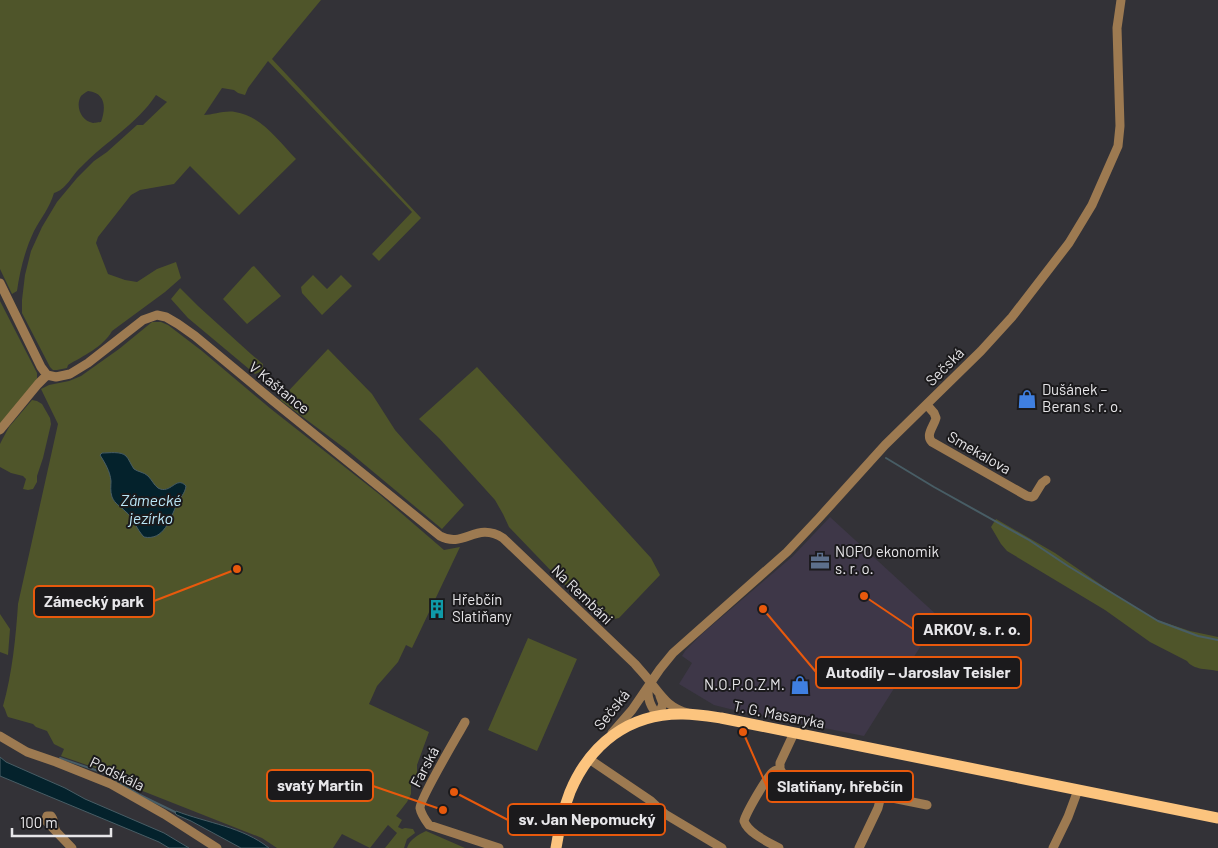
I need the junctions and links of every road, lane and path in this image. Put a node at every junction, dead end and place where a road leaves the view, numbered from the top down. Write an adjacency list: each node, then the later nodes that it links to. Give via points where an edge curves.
1 (1121, 0): 4 (street, Sečská, via 1117,28 1118,142 1092,205 1069,243 1012,317)
2 (0, 283): 3 (street)
3 (47, 375): 5 (street); 7 (street, V Kaštance, via 70,374 143,320 166,317 195,336 440,536 456,540)
4 (927, 405): 6 (street, Smekalova, via 936,418 929,436 932,442 1027,496 1034,496); 8 (street, Sečská, via 885,445 792,546 679,647)
5 (0, 430)
6 (1046, 480)
7 (491, 532): 8 (street, Na Rembáni, via 512,546 635,664)
8 (649, 684): 9 (street); 11 (street, Sečská, via 649,701); 15 (street, Sečská, via 629,714)
9 (660, 695): 10 (street, via 685,712); 11 (street, via 662,706)
10 (698, 714): 11 (main road, T. G. Masaryka); 13 (main road, T. G. Masaryka)
11 (658, 716): 15 (main road, T. G. Masaryka, via 626,726)
12 (465, 722): 25 (street, Farská, via 435,775 421,804 421,812 429,825)
13 (794, 733): 16 (street); 17 (main road, T. G. Masaryka)
14 (0, 736): 24 (street, Podskála, via 27,752 111,784)
15 (593, 755): 26 (main road, T. G. Masaryka, via 570,792); 27 (street, via 665,814)
16 (780, 768): 18 (street, via 789,778); 22 (street, via 769,776 744,821 750,831)
17 (1078, 790): 20 (main road, T. G. Masaryka); 30 (street)
18 (881, 796): 19 (street); 29 (street)
19 (927, 805)
20 (1218, 818)
21 (56, 830): 23 (street)
22 (768, 845): 28 (street)
23 (72, 848)
24 (217, 848)
25 (499, 848)
26 (556, 848)
27 (722, 848)
28 (779, 848)
29 (859, 848)
30 (1054, 848)

